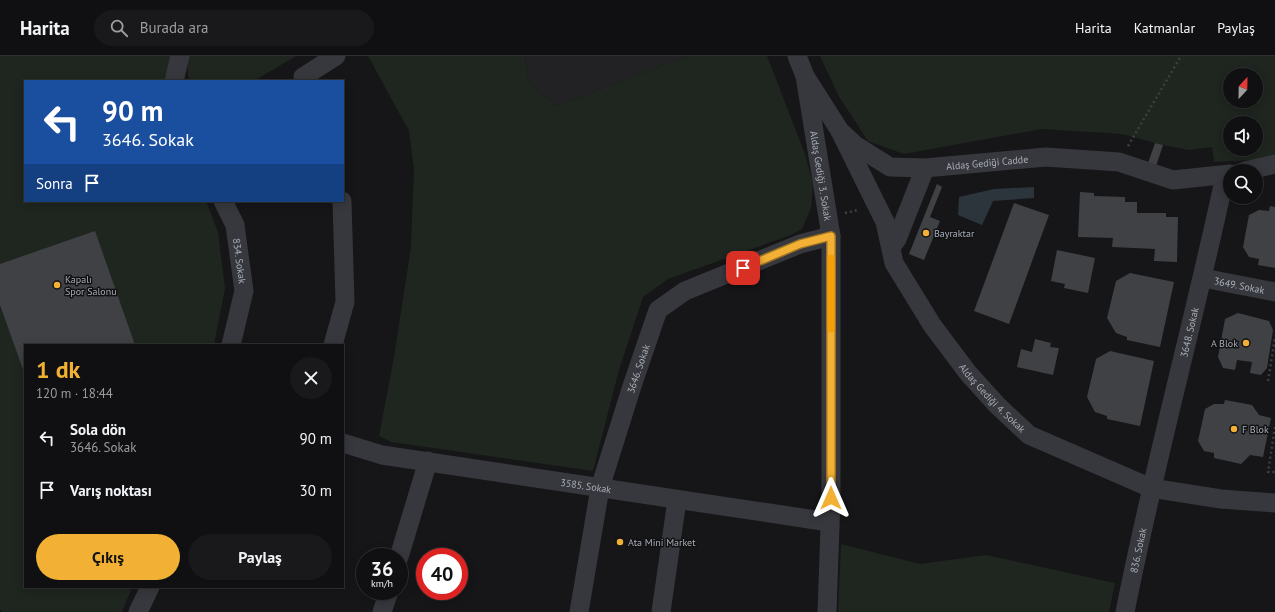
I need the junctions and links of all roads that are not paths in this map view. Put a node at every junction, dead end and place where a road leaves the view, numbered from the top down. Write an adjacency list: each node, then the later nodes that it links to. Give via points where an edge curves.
1 (180, 56): 5 (street)
2 (336, 56): 6 (street)
3 (797, 56): 4 (street, Aldaş Gediği Cadde)
4 (805, 76): 7 (street, Aldaş Gediği Cadde); 15 (street, Aldaş Gediği 3. Sokak)
5 (174, 80)
6 (300, 80)
7 (840, 131): 10 (street, Aldaş Gediği Cadde, via 855,145 890,167); 16 (street, Aldaş Gediği 4. Sokak, via 885,222)
8 (1275, 164): 9 (street)
9 (1263, 167)
10 (926, 168): 11 (street, Aldaş Gediği Cadde, via 1046,157 1119,162 1173,180); 16 (street, via 897,239)
11 (1223, 175)
12 (1223, 196): 17 (street, 3648. Sokak)
13 (224, 202): 19 (street, 834. Sokak, via 235,225 244,291)
14 (342, 202): 20 (street, via 345,302)
15 (831, 236): 23 (street, 3646. Sokak, via 800,244 685,291 658,310); 27 (street, Aldaş Gediği 3. Sokak)
16 (891, 247): 24 (street, Aldaş Gediği 4. Sokak, via 894,263 932,325 968,373 1002,410 1029,435)
17 (1203, 278): 18 (street, 3649. Sokak); 24 (street, 3648. Sokak)
18 (1275, 292)
19 (231, 344)
20 (333, 344)
21 (344, 443): 22 (street, 3585. Sokak, via 382,454)
22 (428, 460): 23 (street, 3585. Sokak); 28 (street)
23 (600, 488): 25 (street, 3585. Sokak); 33 (street, 3646. Sokak)
24 (1151, 488): 26 (street, Aldaş Gediği 4. Sokak, via 1221,499); 36 (street, 836. Sokak)
25 (677, 500): 27 (street, 3585. Sokak); 34 (street)
26 (1275, 503)
27 (829, 522): 35 (street, Aldaş Gediği 3. Sokak)
28 (402, 548)
29 (150, 588): 31 (street)
30 (385, 600): 32 (street)
31 (138, 612)
32 (382, 612)
33 (579, 612)
34 (661, 612)
35 (827, 612)
36 (1125, 612)

